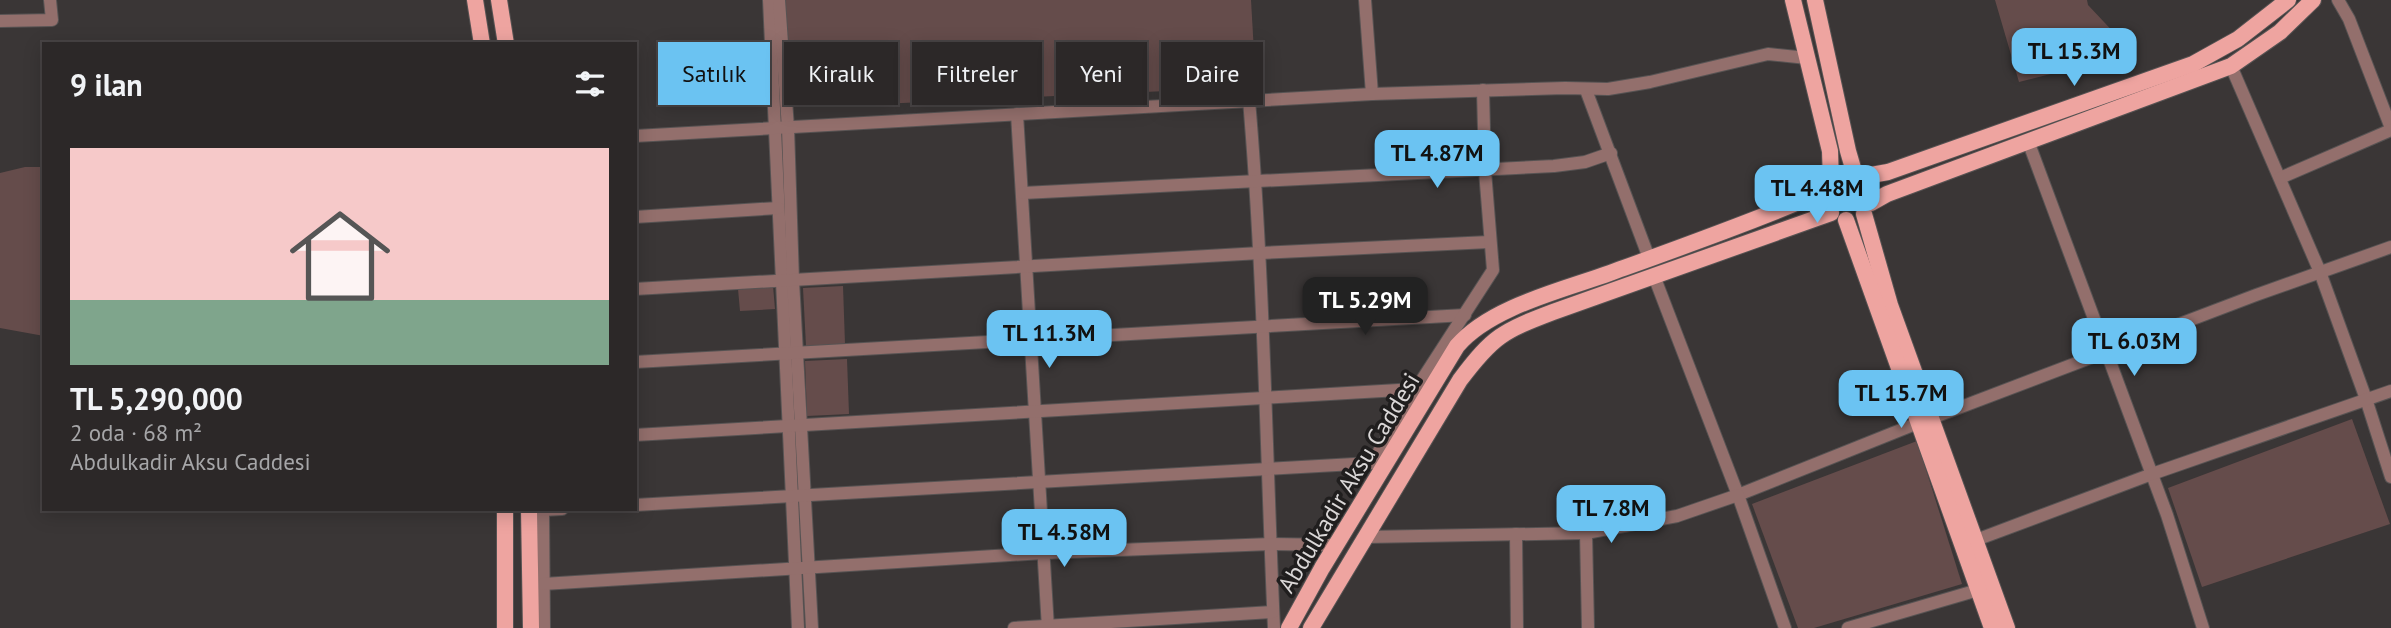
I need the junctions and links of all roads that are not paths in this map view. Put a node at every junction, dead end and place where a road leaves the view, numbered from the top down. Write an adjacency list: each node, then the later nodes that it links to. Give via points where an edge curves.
1 (50, 0): 12 (street, via 52,20)
2 (475, 0): 13 (main road)
3 (499, 0): 14 (main road)
4 (769, 0): 24 (street)
5 (779, 0): 24 (street)
6 (1365, 0): 19 (street)
7 (1793, 0): 15 (main road)
8 (1815, 0): 30 (main road, via 1848,151)
9 (2288, 0): 30 (main road, via 2238,39 2193,64 1888,172)
10 (2313, 0): 16 (main road, via 2280,32)
11 (2338, 0): 25 (street)
12 (0, 21)
13 (482, 42)
14 (506, 42)
15 (1807, 58): 18 (street, via 1768,54 1650,82); 33 (main road, via 1830,151)
16 (2231, 66): 27 (main road); 31 (street)
17 (1483, 90): 18 (street); 19 (street); 29 (street)
18 (1586, 90): 28 (street)
19 (1372, 94): 20 (street)
20 (1263, 99)
21 (1166, 105): 23 (street)
22 (1249, 105): 32 (street)
23 (1017, 114): 24 (street); 34 (street)
24 (782, 128): 26 (street); 35 (street); 46 (street)
25 (2391, 129): 31 (street)
26 (637, 136)
27 (2028, 141): 36 (main road, via 1887,194); 51 (street)
28 (1611, 153): 29 (street, via 1570,165); 42 (street)
29 (1485, 171): 32 (street); 39 (street)
30 (1858, 176): 33 (main road, via 1842,175); 36 (main road, via 1870,188)
31 (2280, 178): 44 (street)
32 (1256, 181): 34 (street); 41 (street)
33 (1828, 186): 38 (main road, via 1825,199); 42 (main road, Abdulkadir Aksu Caddesi)
34 (1023, 193): 43 (street)
35 (778, 208): 37 (street); 46 (street)
36 (1868, 208): 38 (main road, via 1859,218); 59 (main road, via 1890,304)
37 (637, 217)
38 (1839, 217): 45 (main road, Abdulkadir Aksu Caddesi); 59 (main road)
39 (1489, 242): 41 (street); 48 (street, via 1493,270)
40 (2391, 247): 44 (street)
41 (1260, 253): 43 (street); 49 (street)
42 (1649, 258): 55 (main road, Abdulkadir Aksu Caddesi, via 1476,327)
43 (1027, 267): 46 (street); 50 (street)
44 (2320, 272): 51 (street); 57 (street)
45 (1654, 276): 67 (street); 76 (main road, Abdulkadir Aksu Caddesi, via 1511,328 1496,338 1460,380)
46 (787, 280): 47 (street); 52 (street)
47 (637, 289)
48 (1465, 315): 49 (street); 55 (street)
49 (1263, 326): 50 (street); 56 (street)
50 (1030, 339): 52 (street); 58 (street)
51 (2107, 351): 59 (street); 64 (street)
52 (791, 353): 53 (street); 60 (street); 61 (street)
53 (637, 362)
54 (2391, 391): 57 (street)
55 (1422, 392): 56 (street); 63 (street, via 1372,463); 79 (main road, Abdulkadir Aksu Caddesi)
56 (1266, 398): 58 (street); 63 (street)
57 (2366, 399): 64 (street); 65 (street)
58 (1034, 412): 60 (street); 66 (street)
59 (1925, 421): 67 (street); 77 (main road); 84 (main road)
60 (802, 426): 61 (street); 68 (street)
61 (788, 427): 62 (street); 69 (street)
62 (637, 435)
63 (1269, 468): 66 (street); 78 (street)
64 (2152, 474): 77 (street); 102 (street)
65 (2391, 477)
66 (1040, 482): 68 (street); 80 (street)
67 (1738, 495): 74 (street, via 1677,516); 98 (street)
68 (805, 496): 69 (street); 81 (street)
69 (791, 497): 70 (street); 82 (street)
70 (637, 505)
71 (505, 511): 87 (main road)
72 (538, 511): 83 (street)
73 (538, 511): 88 (main road)
74 (1586, 533): 75 (street); 97 (street)
75 (1516, 534): 76 (street); 96 (street)
76 (1367, 537): 95 (main road, Abdulkadir Aksu Caddesi)
77 (1976, 540): 101 (main road)
78 (1271, 544): 79 (street); 80 (street); 85 (street)
79 (1336, 545): 94 (main road, Abdulkadir Aksu Caddesi)
80 (1043, 553): 81 (street); 86 (street)
81 (810, 569): 82 (street); 91 (street)
82 (795, 570): 83 (street); 90 (street)
83 (543, 584): 89 (street)
84 (1978, 590): 99 (street); 100 (main road)
85 (1273, 612): 86 (street); 93 (street)
86 (1048, 627): 92 (street)
87 (505, 628)
88 (531, 628)
89 (544, 628)
90 (798, 628)
91 (812, 628)
92 (1014, 628)
93 (1274, 628)
94 (1289, 628)
95 (1311, 628)
96 (1517, 628)
97 (1588, 628)
98 (1786, 628)
99 (1848, 628)
100 (1992, 628)
101 (2007, 628)
102 (2203, 628)

